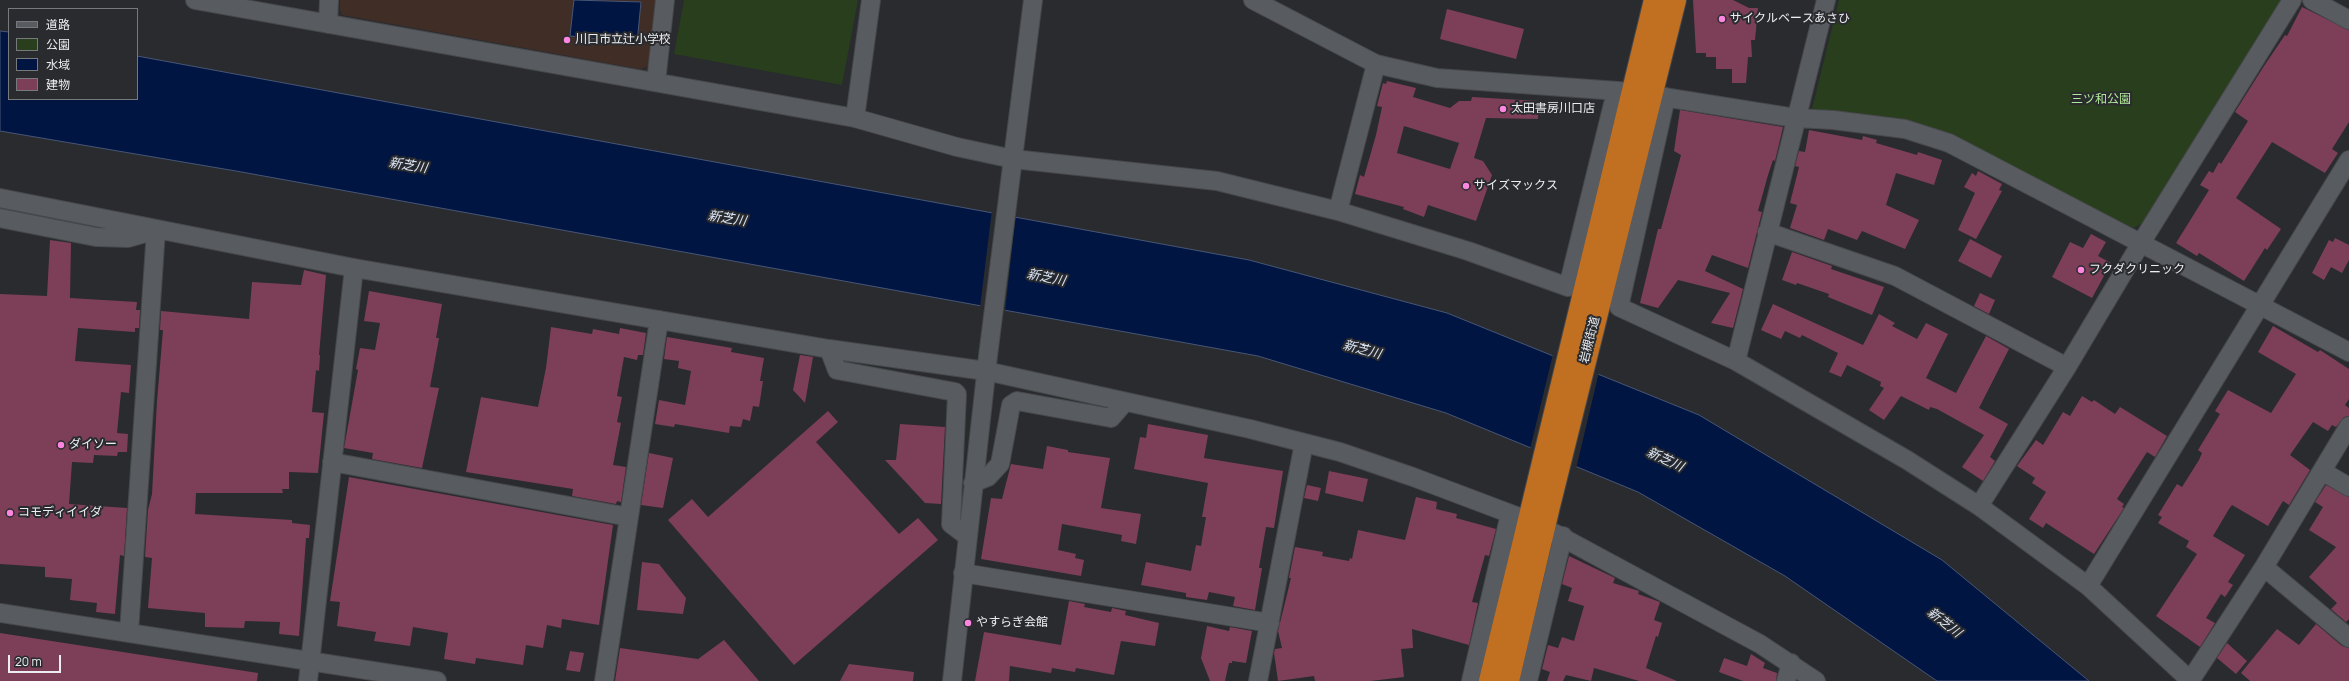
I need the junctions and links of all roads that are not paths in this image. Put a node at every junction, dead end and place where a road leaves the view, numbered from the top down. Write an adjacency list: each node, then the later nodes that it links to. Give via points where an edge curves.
1 (195, 0): 13 (street)
2 (329, 0): 13 (street)
3 (665, 0): 15 (street)
4 (870, 0): 17 (street)
5 (1033, 0): 20 (street)
6 (1253, 0): 14 (street)
7 (1655, 0): 16 (highway, 岩槻街道)
8 (1675, 0): 16 (highway, 岩槻街道)
9 (1826, 0): 18 (street)
10 (2292, 0): 26 (street)
11 (2312, 0): 12 (street)
12 (2349, 20)
13 (328, 24): 15 (street)
14 (1376, 64): 16 (street, via 1437,78); 22 (street)
15 (656, 82): 17 (street)
16 (1642, 94): 18 (street); 22 (street, via 1568,287 1468,251); 32 (street, via 1619,307); 42 (highway, 岩槻街道)
17 (855, 118): 20 (street)
18 (1795, 118): 25 (street); 26 (street, via 1906,129 1949,143)
19 (2349, 160): 28 (street)
20 (1012, 164): 22 (street, via 1217,181); 33 (street)
21 (0, 198): 24 (street)
22 (1338, 211)
23 (0, 218): 24 (street, via 96,237 128,238)
24 (156, 230): 27 (street); 51 (street)
25 (1767, 232): 32 (street); 34 (street, via 1895,276)
26 (2141, 243): 28 (street); 34 (street)
27 (354, 268): 29 (street); 38 (street)
28 (2262, 305): 31 (street); 48 (street)
29 (659, 320): 30 (street); 44 (street)
30 (829, 349): 33 (street); 45 (street, via 837,370 957,394 951,524)
31 (2349, 352)
32 (1736, 361): 43 (street, via 1907,460)
33 (987, 364): 35 (street); 40 (street)
34 (2067, 367): 43 (street)
35 (1124, 403): 37 (street); 40 (street, via 1111,418 1017,401 1011,405 1000,464 988,477)
36 (2349, 426): 39 (street)
37 (1304, 443): 50 (street); 60 (street, via 1413,477 1514,516)
38 (332, 462): 44 (street); 53 (street)
39 (2322, 471): 41 (street); 46 (street)
40 (973, 483): 45 (street)
41 (2349, 487)
42 (1542, 503): 61 (highway, 岩槻街道); 62 (highway, 岩槻街道)
43 (1979, 506): 48 (street)
44 (629, 517): 57 (street)
45 (967, 536): 47 (street)
46 (2264, 567): 52 (street); 66 (street)
47 (963, 573): 50 (street); 58 (street)
48 (2088, 586): 66 (street)
49 (0, 613): 51 (street)
50 (1270, 622): 59 (street)
51 (129, 632): 53 (street)
52 (2349, 638)
53 (310, 660): 55 (street); 56 (street)
54 (1791, 663): 63 (street, via 1689,604 1559,535); 64 (street); 65 (street)
55 (308, 681)
56 (437, 681)
57 (604, 681)
58 (952, 681)
59 (1258, 681)
60 (1471, 681)
61 (1490, 681)
62 (1508, 681)
63 (1528, 681)
64 (1786, 681)
65 (1816, 681)
66 (2190, 681)

